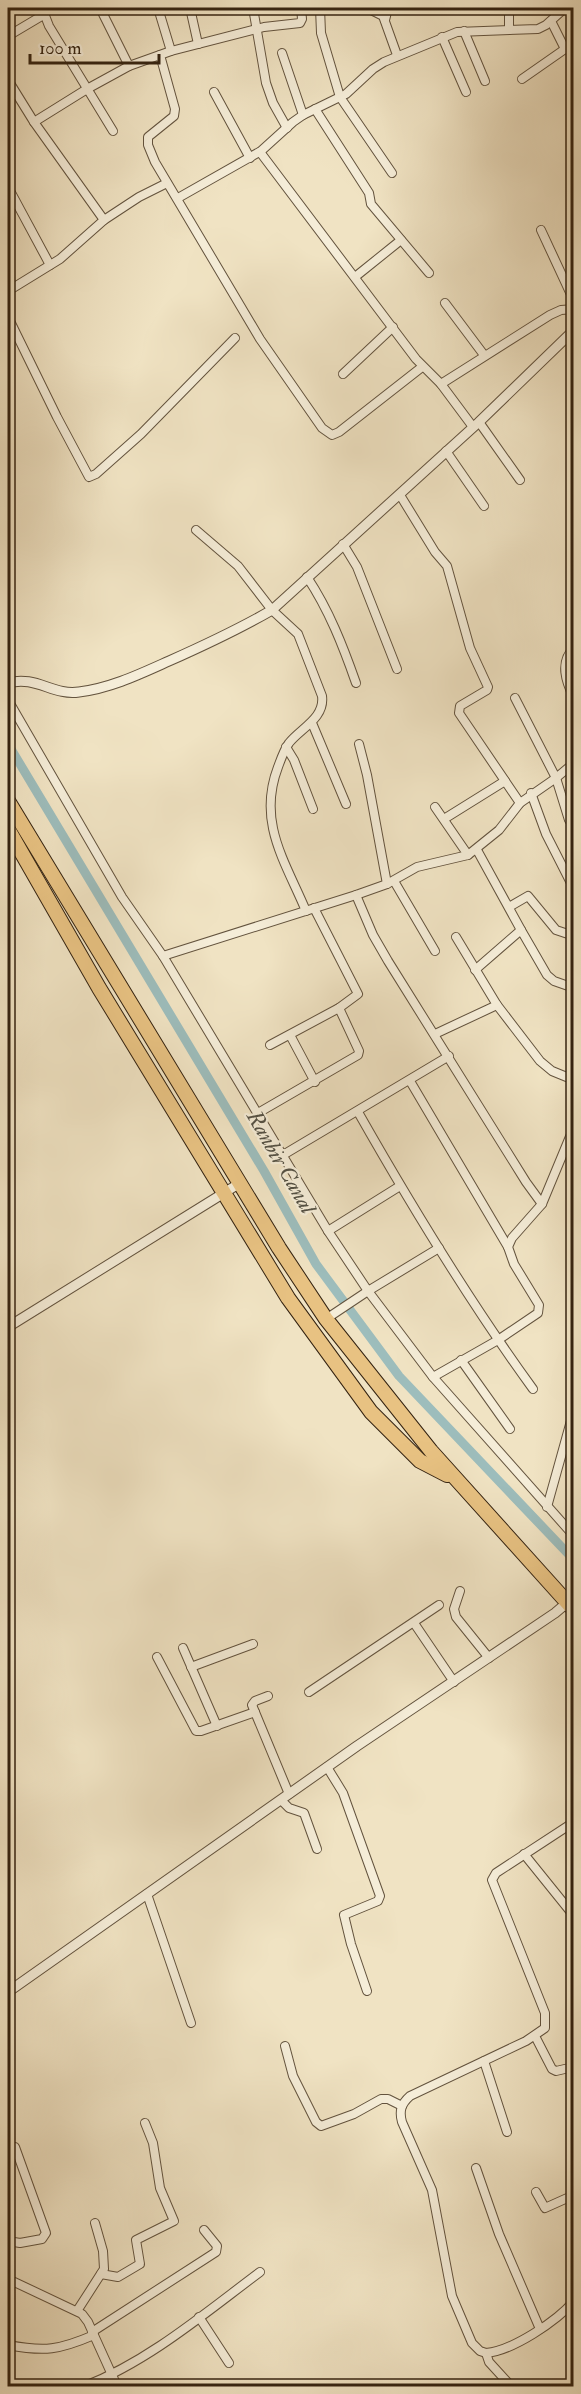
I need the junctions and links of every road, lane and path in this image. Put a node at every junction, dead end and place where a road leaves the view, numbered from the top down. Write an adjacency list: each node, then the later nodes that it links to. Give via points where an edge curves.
1 (100, 8): 24 (street)
2 (158, 8): 20 (street)
3 (190, 8): 19 (street)
4 (253, 8): 14 (street)
5 (301, 8): 14 (street, via 300,22)
6 (320, 8): 31 (street, via 321,33)
7 (367, 8): 12 (street)
8 (388, 8): 12 (street)
9 (509, 8): 15 (street)
10 (565, 8): 13 (street)
11 (43, 9): 17 (street); 28 (street)
12 (385, 20): 23 (street)
13 (551, 21): 15 (street, via 538,29); 25 (street, via 565,49)
14 (256, 29): 19 (street); 35 (street, via 266,83)
15 (508, 30): 16 (street)
16 (464, 31): 18 (street); 27 (street)
17 (8, 36)
18 (442, 37): 23 (street); 30 (street)
19 (198, 44): 20 (street)
20 (171, 51): 22 (street)
21 (282, 53): 33 (street)
22 (160, 55): 24 (street); 40 (street, via 175,112 147,139)
23 (397, 56): 31 (street, via 373,69)
24 (129, 66): 28 (street)
25 (522, 79)
26 (8, 80): 34 (street)
27 (485, 81)
28 (87, 89): 34 (street); 36 (street)
29 (214, 92): 38 (street)
30 (466, 92)
31 (340, 96): 32 (street); 39 (street)
32 (315, 109): 33 (street); 45 (street, via 369,194 371,204)
33 (303, 115): 35 (street)
34 (34, 122): 43 (street)
35 (287, 128): 37 (street)
36 (113, 131)
37 (260, 152): 38 (street); 48 (street)
38 (250, 158): 42 (street)
39 (392, 173)
40 (167, 183): 42 (street); 43 (street)
41 (8, 187): 46 (street)
42 (178, 198): 58 (street, via 260,339 327,433 339,432)
43 (104, 220): 46 (street)
44 (541, 230): 50 (street)
45 (401, 240): 47 (street); 48 (street)
46 (50, 265): 49 (street)
47 (429, 273)
48 (355, 277): 54 (street)
49 (8, 291)
50 (573, 301)
51 (445, 303): 57 (street)
52 (573, 309): 57 (street, via 554,313)
53 (8, 316): 56 (street, via 89,477 141,434)
54 (393, 327): 58 (street); 59 (street)
55 (573, 330): 61 (street)
56 (235, 338)
57 (484, 355): 60 (street)
58 (422, 367): 60 (street)
59 (343, 374)
60 (441, 384): 61 (street)
61 (476, 424): 62 (street); 63 (street)
62 (446, 451): 64 (street); 65 (street)
63 (520, 480)
64 (400, 495): 67 (street); 82 (street, via 447,566 470,648 488,687 460,706 459,713)
65 (484, 506)
66 (196, 530): 69 (street, via 238,566)
67 (343, 544): 68 (street); 71 (street, via 357,567)
68 (307, 577): 69 (street); 73 (street, via 342,645)
69 (272, 610): 72 (street, via 145,672 93,690 72,693 31,681); 77 (street, via 298,634 322,696 323,705)
70 (573, 648): 75 (street, via 565,666)
71 (398, 669)
72 (8, 683)
73 (356, 683)
74 (515, 698): 81 (street)
75 (573, 698)
76 (8, 700): 103 (street, via 123,897)
77 (312, 723): 79 (street); 86 (street)
78 (359, 744): 94 (street)
79 (286, 747): 88 (street); 98 (street, via 272,784 269,816 278,845)
80 (573, 763): 81 (street)
81 (556, 778): 83 (street); 90 (street, via 566,813)
82 (505, 781): 85 (street); 89 (street)
83 (531, 794): 85 (street); 95 (street)
84 (8, 801): 119 (highway)
85 (520, 803): 92 (street)
86 (346, 804)
87 (435, 807): 89 (street)
88 (313, 809)
89 (444, 819): 93 (street)
90 (573, 821)
91 (9, 834): 121 (highway)
92 (477, 850): 93 (street); 97 (street)
93 (468, 855): 94 (street, via 424,865)
94 (391, 882): 96 (street); 102 (street)
95 (573, 889)
96 (356, 896): 98 (street); 108 (street, via 383,952)
97 (509, 907): 99 (street); 100 (street, via 528,896 556,930)
98 (310, 910): 103 (street); 107 (street, via 358,991 357,996)
99 (521, 930): 104 (street); 105 (street, via 547,975)
100 (573, 936)
101 (456, 937): 104 (street)
102 (435, 951)
103 (163, 956): 116 (street)
104 (475, 970): 106 (street)
105 (573, 988)
106 (497, 1005): 108 (street); 112 (street, via 543,1065)
107 (339, 1008): 109 (street); 114 (street, via 359,1053)
108 (435, 1034): 111 (street)
109 (290, 1035): 110 (street); 114 (street)
110 (270, 1046)
111 (448, 1056): 113 (street); 122 (street)
112 (573, 1080)
113 (410, 1081): 115 (street); 124 (street)
114 (315, 1082): 116 (street)
115 (358, 1112): 118 (street); 120 (street)
116 (258, 1113): 118 (street)
117 (573, 1127): 122 (street)
118 (284, 1155): 123 (street)
119 (240, 1183): 121 (street); 127 (highway, via 279,1248)
120 (400, 1186): 123 (street); 125 (street)
121 (224, 1193): 128 (street); 135 (highway, via 288,1298 371,1412 420,1461)
122 (542, 1204): 124 (street)
123 (328, 1231): 126 (street)
124 (508, 1247): 129 (street, via 540,1308)
125 (439, 1248): 126 (street); 129 (street)
126 (368, 1292): 127 (street); 131 (street)
127 (332, 1315): 135 (highway, via 368,1374)
128 (8, 1328)
129 (498, 1340): 130 (street); 132 (street)
130 (461, 1360): 131 (street); 134 (street)
131 (434, 1377): 136 (street)
132 (533, 1389)
133 (573, 1410): 136 (street)
134 (510, 1429)
135 (457, 1482): 140 (highway)
136 (547, 1507): 137 (street)
137 (573, 1536)
138 (459, 1591): 145 (street, via 456,1617)
139 (439, 1605): 141 (street)
140 (570, 1606): 145 (street)
141 (414, 1623): 147 (street); 148 (street)
142 (253, 1644): 146 (street)
143 (183, 1648): 146 (street)
144 (157, 1657): 151 (street, via 194,1730)
145 (489, 1658): 147 (street)
146 (191, 1667): 151 (street)
147 (454, 1682): 152 (street)
148 (309, 1692)
149 (268, 1696): 150 (street, via 253,1702)
150 (255, 1712): 151 (street); 153 (street)
151 (217, 1726)
152 (331, 1773): 153 (street); 159 (street, via 358,1831 381,1896 380,1900 344,1915)
153 (286, 1802): 155 (street, via 304,1813); 157 (street)
154 (573, 1822): 156 (street)
155 (317, 1849)
156 (524, 1854): 158 (street); 162 (street, via 492,1880 545,2013 545,2028)
157 (147, 1894): 160 (street); 161 (street)
158 (573, 1916)
159 (368, 1991)
160 (8, 1992)
161 (191, 2023)
162 (535, 2036): 164 (street); 165 (street, via 552,2069 570,2068)
163 (285, 2046): 166 (street, via 295,2082 321,2127 381,2099)
164 (484, 2061): 166 (street, via 410,2096); 168 (street)
165 (573, 2072)
166 (402, 2106): 185 (street, via 402,2122 432,2190 452,2296 472,2343)
167 (145, 2123): 177 (street, via 153,2143 160,2188 174,2221 136,2240 140,2264 118,2277)
168 (507, 2132)
169 (15, 2147): 175 (street, via 46,2233 42,2239 26,2243)
170 (476, 2168): 182 (street, via 499,2234)
171 (536, 2192): 172 (street, via 546,2208)
172 (573, 2195)
173 (95, 2223): 177 (street, via 104,2256)
174 (204, 2230): 183 (street, via 217,2246 216,2252)
175 (8, 2241)
176 (260, 2272): 181 (street)
177 (101, 2274): 180 (street)
178 (8, 2279): 180 (street)
179 (573, 2301): 182 (street, via 560,2316)
180 (77, 2310): 183 (street)
181 (199, 2317): 186 (street); 187 (street)
182 (540, 2329): 185 (street, via 502,2350)
183 (93, 2333): 184 (street, via 57,2349); 187 (street)
184 (8, 2345)
185 (486, 2353): 190 (street, via 489,2362)
186 (229, 2363)
187 (112, 2375): 188 (street); 189 (street)
188 (85, 2386)
189 (117, 2386)
190 (511, 2386)

